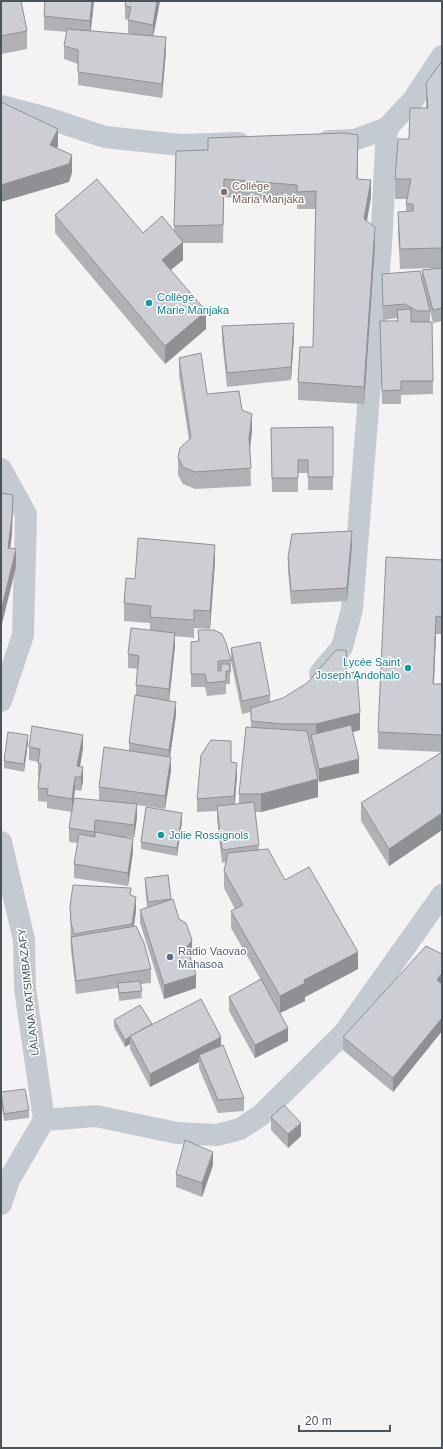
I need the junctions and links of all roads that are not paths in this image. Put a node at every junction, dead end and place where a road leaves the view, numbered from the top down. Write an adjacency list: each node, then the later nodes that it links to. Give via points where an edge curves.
1 (442, 56): 3 (street, via 413,100)
2 (1, 106): 5 (street, via 104,137 180,145)
3 (387, 128): 4 (street, via 354,140); 7 (street, via 381,246 352,609 342,647)
4 (306, 142)
5 (259, 143)
6 (1, 469): 8 (street, via 26,514 23,635)
7 (307, 688)
8 (1, 701)
9 (1, 842): 11 (street, LÀLANA RATSIMBAZAFY, via 24,940 25,988)
10 (442, 895): 11 (street, via 344,1033 261,1115 240,1129 210,1135 177,1133 96,1116)
11 (44, 1120): 12 (street, via 9,1180)
12 (1, 1204)

